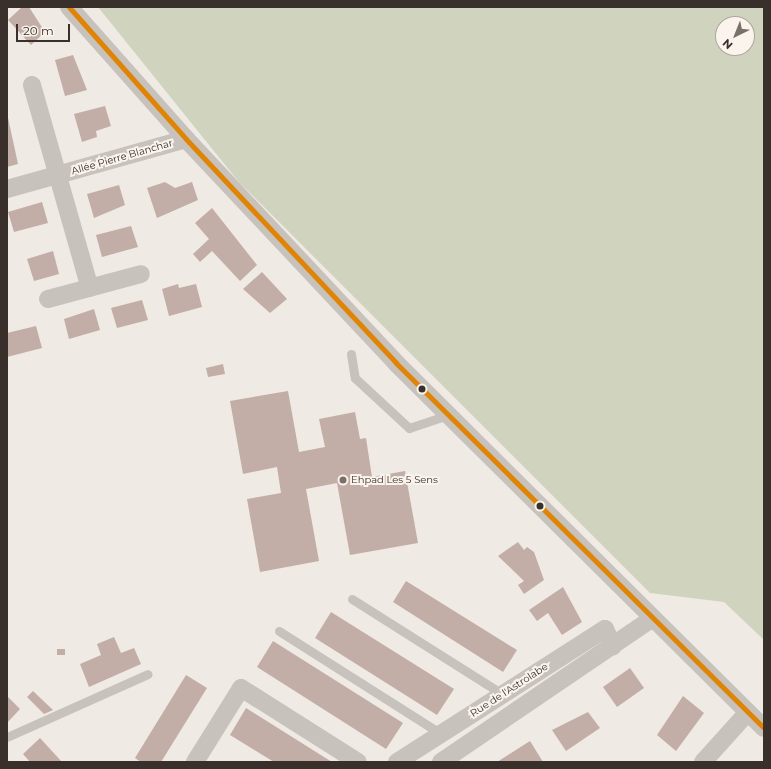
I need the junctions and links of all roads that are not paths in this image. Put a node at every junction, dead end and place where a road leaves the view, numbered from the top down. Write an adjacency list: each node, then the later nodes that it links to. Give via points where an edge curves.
1 (69, 7): 3 (street)
2 (32, 85): 4 (street, Allée Pierre Blanchar)
3 (186, 139): 4 (street, Allée Pierre Blanchar); 10 (street)
4 (57, 175): 5 (street, Allée Pierre Blanchar); 7 (street, Allée Pierre Blanchar)
5 (7, 189)
6 (141, 274): 7 (street)
7 (90, 288): 8 (street)
8 (48, 299)
9 (351, 354): 10 (lane, via 355,378 409,428)
10 (448, 415): 12 (street)
11 (352, 599): 16 (lane)
12 (653, 618): 14 (street, Rue de l'Astrolabe); 17 (street)
13 (279, 630): 19 (lane)
14 (613, 646): 16 (street, Rue de l'Astrolabe, via 604,629); 24 (street, Rue de l'Astrolabe)
15 (148, 674): 20 (lane)
16 (502, 694): 19 (street, Rue de l'Astrolabe)
17 (748, 712): 18 (street); 25 (street)
18 (764, 728)
19 (441, 734): 23 (street, Rue de l'Astrolabe)
20 (7, 737)
21 (195, 762): 22 (street, via 241,688)
22 (358, 762)
23 (397, 762)
24 (441, 762)
25 (703, 762)

